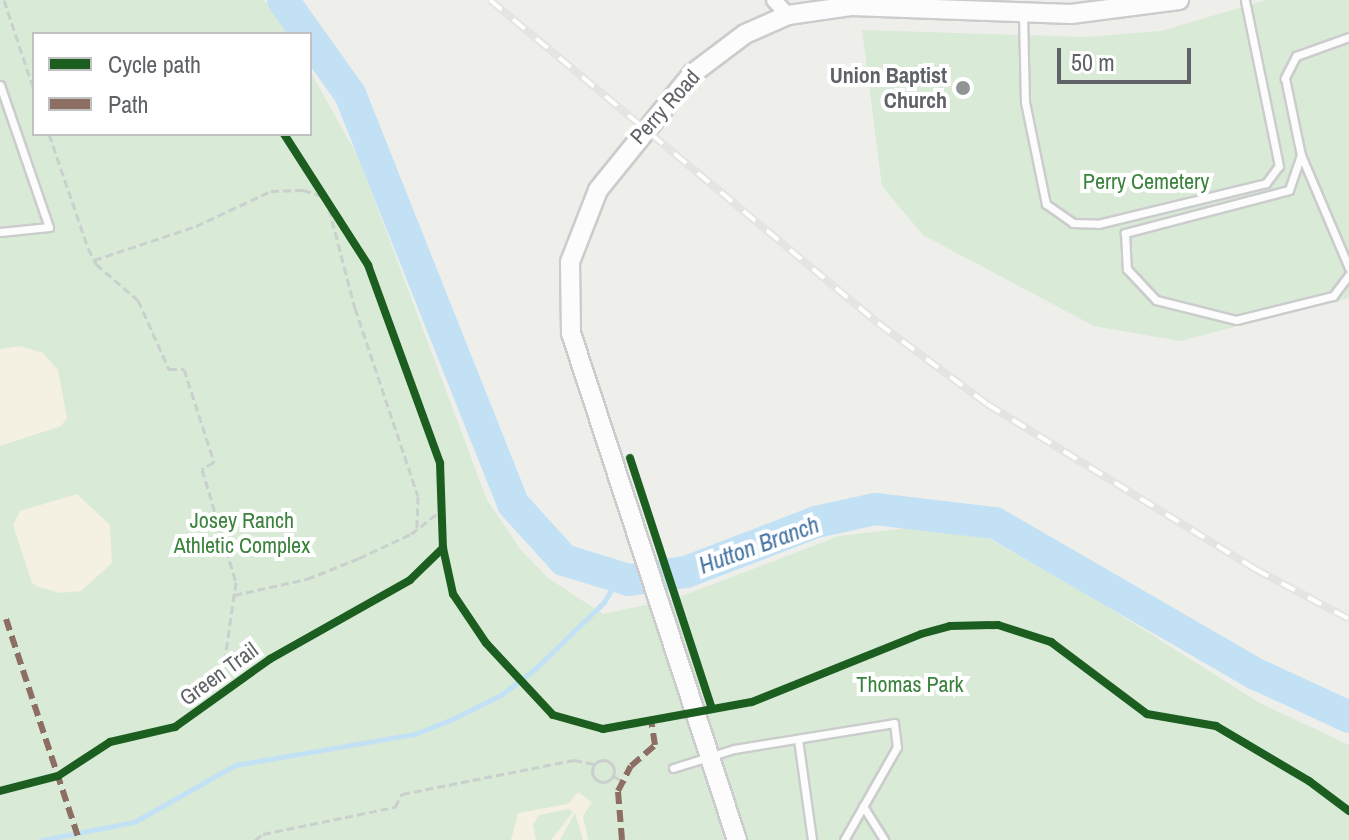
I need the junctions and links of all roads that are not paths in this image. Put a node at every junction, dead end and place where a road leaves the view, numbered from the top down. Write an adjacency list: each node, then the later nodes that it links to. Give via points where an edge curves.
1 (774, 0): 6 (street)
2 (1179, 0): 5 (street, Perry Road, via 1100,13)
3 (1245, 0): 5 (lane, via 1279,166 1266,183 1098,224 1073,223 1046,204 1025,102)
4 (859, 3): 5 (street, Perry Road); 6 (street, Perry Road)
5 (1023, 12)
6 (788, 15): 14 (street, Perry Road, via 745,34 685,82 598,190 570,262 571,333)
7 (1349, 37): 9 (lane, via 1296,56 1285,78)
8 (0, 85): 10 (lane, via 49,227)
9 (1301, 155): 11 (lane); 12 (lane, via 1289,190 1125,233 1127,269 1156,300 1236,320 1333,296)
10 (0, 232)
11 (1349, 268)
12 (1349, 275)
13 (798, 739): 14 (lane, via 734,749); 16 (lane, via 894,723 897,747); 18 (lane)
14 (710, 760): 15 (lane); 17 (street, Perry Road)
15 (673, 768)
16 (863, 806): 19 (lane); 20 (lane)
17 (737, 840)
18 (812, 840)
19 (844, 840)
20 (884, 840)

